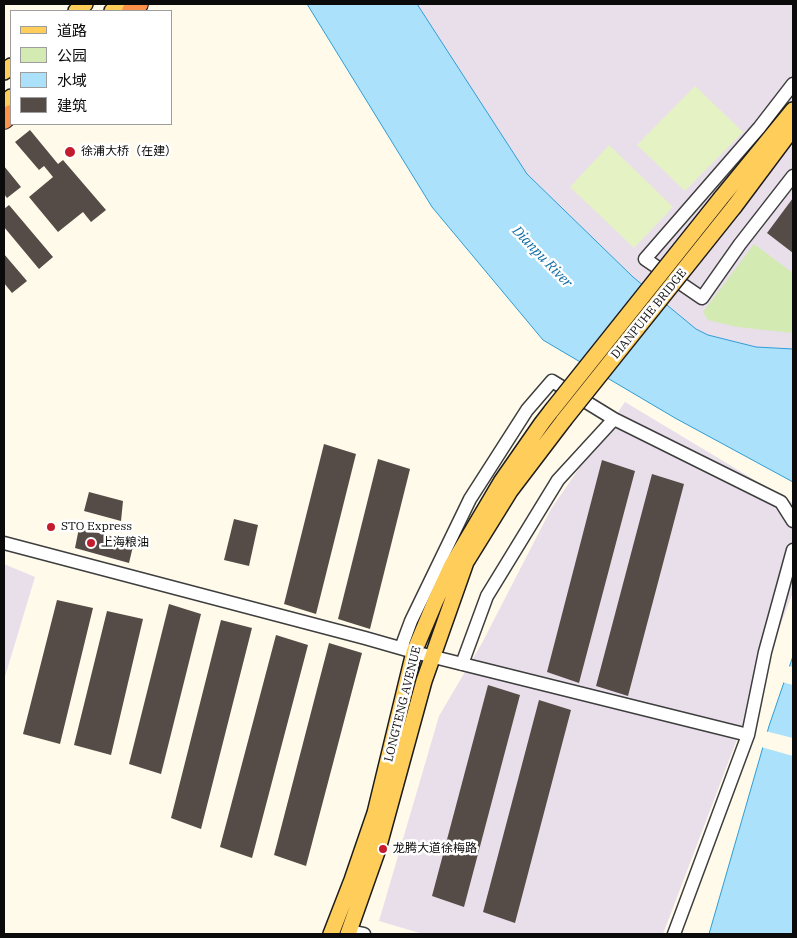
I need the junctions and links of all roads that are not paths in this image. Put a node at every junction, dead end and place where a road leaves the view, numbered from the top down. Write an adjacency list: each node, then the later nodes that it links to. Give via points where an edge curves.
1 (793, 84): 6 (street, via 760,128 645,260 702,298)
2 (10, 100): 4 (main road)
3 (793, 110): 7 (main road)
4 (6, 114)
5 (793, 128): 7 (main road)
6 (793, 176)
7 (728, 203): 8 (main road, DIANPUHE BRIDGE, bridge); 10 (main road, DIANPUHE BRIDGE, bridge)
8 (552, 410): 14 (main road, LONGTENG AVENUE, via 501,482 452,565)
9 (614, 419): 11 (street, via 781,502); 14 (street, via 552,381 527,410 470,499 411,621); 16 (street, via 558,480 487,596)
10 (564, 420): 15 (main road, LONGTENG AVENUE, via 510,490 466,562)
11 (793, 521)
12 (4, 543): 14 (street)
13 (793, 550): 17 (street, via 764,652)
14 (408, 650): 15 (street); 19 (main road, LONGTENG AVENUE, via 375,813)
15 (432, 656): 16 (street); 18 (main road, LONGTENG AVENUE)
16 (462, 664): 17 (street)
17 (748, 735): 20 (street)
18 (354, 933)
19 (331, 934)
20 (674, 934)

